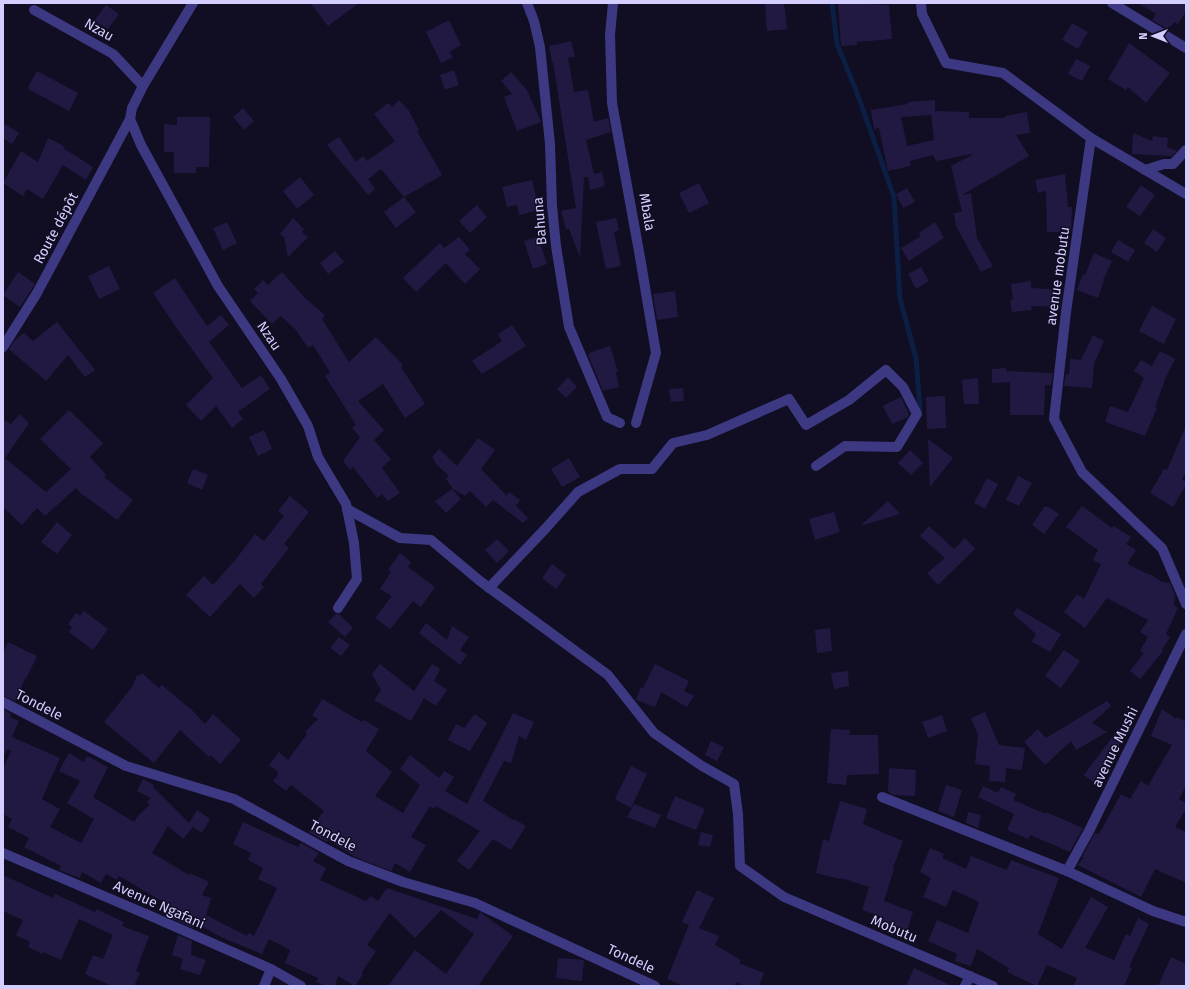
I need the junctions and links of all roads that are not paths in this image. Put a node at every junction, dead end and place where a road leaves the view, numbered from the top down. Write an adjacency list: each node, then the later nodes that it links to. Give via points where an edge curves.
1 (193, 3): 8 (street)
2 (527, 3): 15 (street, Bahuna, via 540,47 550,144 556,246 569,327 607,417)
3 (613, 3): 16 (street, Mbala, via 610,35 612,103 656,353)
4 (921, 3): 10 (street, via 922,14 946,63 1003,72)
5 (1112, 3): 7 (street)
6 (34, 10): 8 (street, Nzau, via 113,54)
7 (1186, 48)
8 (143, 86): 9 (street, via 132,108)
9 (130, 119): 14 (street, Route dépôt, via 37,293); 18 (street, Nzau, via 141,145 218,286 281,379 308,426 318,457)
10 (1092, 138): 12 (street); 20 (street, avenue mobutu, via 1066,312 1054,419 1082,472 1162,548)
11 (1186, 150): 12 (street, via 1173,164)
12 (1145, 170): 13 (street)
13 (1186, 194)
14 (3, 347)
15 (620, 423)
16 (636, 423)
17 (816, 466): 19 (street, via 845,446 897,447 917,414 903,387 886,370 850,400 806,425 789,399 707,435 673,443 652,468 620,469 578,492)
18 (347, 509): 19 (street, via 400,538 431,540); 21 (street, Nzau, via 354,543 357,579)
19 (489, 588): 29 (street, Mobutu, via 608,675 654,733 702,766 734,784 740,866 784,898)
20 (1186, 604)
21 (338, 608)
22 (1186, 634): 26 (street, avenue Mushi)
23 (3, 702): 32 (street, Tondele, via 126,766 234,799 348,861 403,882 475,903)
24 (882, 797): 26 (street)
25 (3, 853): 28 (street, Avenue Ngafani)
26 (1067, 871): 27 (street, via 1152,911)
27 (1186, 922)
28 (271, 969): 30 (street); 31 (street, Avenue Ngafani)
29 (970, 976): 33 (street); 34 (street, Mobutu)
30 (264, 986)
31 (302, 986)
32 (656, 986)
33 (965, 986)
34 (992, 986)

